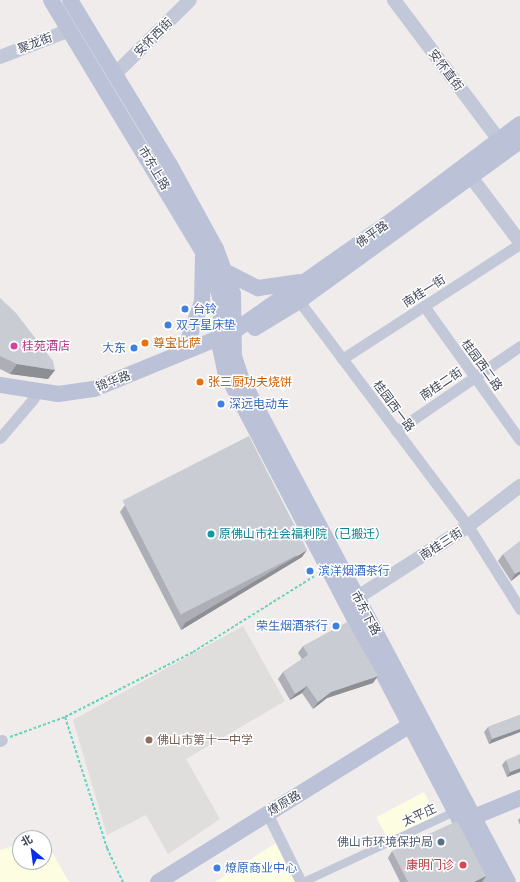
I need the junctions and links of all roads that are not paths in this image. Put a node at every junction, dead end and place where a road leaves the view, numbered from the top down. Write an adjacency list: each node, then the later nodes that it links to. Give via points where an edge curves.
1 (51, 0): 5 (main road, 市东上路)
2 (70, 0): 7 (main road, 市东上路)
3 (190, 0): 7 (street, 安怀西街)
4 (394, 0): 9 (street, 安怀直街)
5 (70, 30): 6 (street, 聚龙街); 13 (main road, 市东上路)
6 (0, 57)
7 (115, 74): 14 (main road, 市东上路, via 170,165)
8 (520, 124): 9 (main road, 佛平路)
9 (499, 140): 15 (main road, 佛平路)
10 (520, 141): 11 (main road, 佛平路)
11 (471, 177): 12 (street); 16 (main road, 佛平路)
12 (520, 243): 17 (street, 南桂一街)
13 (203, 255): 18 (main road, 市东上路, via 218,282); 20 (main road, via 202,302 187,343)
14 (228, 273): 15 (main road, via 258,288); 18 (main road, 市东上路, via 233,294)
15 (308, 279): 18 (main road, 佛平路)
16 (299, 301): 18 (main road, 佛平路); 21 (street, 桂园西一路)
17 (424, 306): 21 (street, 南桂一街); 22 (street, 桂园西二路)
18 (227, 340): 20 (main road, 锦华路); 25 (main road, 锦华路, via 98,395 64,400); 31 (main road, 市东下路, via 241,378); 33 (main road, 市东下路, via 230,382)
19 (520, 346): 22 (street, 南桂二街)
20 (169, 359): 23 (main road, 锦华路, via 94,389 58,394)
21 (342, 359): 26 (street, 桂园西一路)
22 (475, 377): 26 (street, 南桂二街); 28 (street, 桂园西二路)
23 (0, 385)
24 (0, 393): 25 (main road, 锦华路)
25 (34, 398): 27 (street)
26 (396, 431): 30 (street, 桂园西一路)
27 (0, 438)
28 (520, 440)
29 (520, 486): 30 (street, 南桂三街)
30 (468, 526): 31 (street, 南桂三街); 32 (street, 桂园西一路)
31 (358, 597): 33 (main road, 市东下路)
32 (520, 609)
33 (416, 721): 35 (main road, 燎原路); 36 (main road, 市东下路)
34 (520, 798): 36 (main road)
35 (267, 813): 37 (main road, 燎原路); 38 (street)
36 (465, 816): 38 (street, 太平庄); 39 (main road, 市东下路); 40 (main road, 市东下路)
37 (158, 882)
38 (302, 882)
39 (492, 882)
40 (508, 882)

